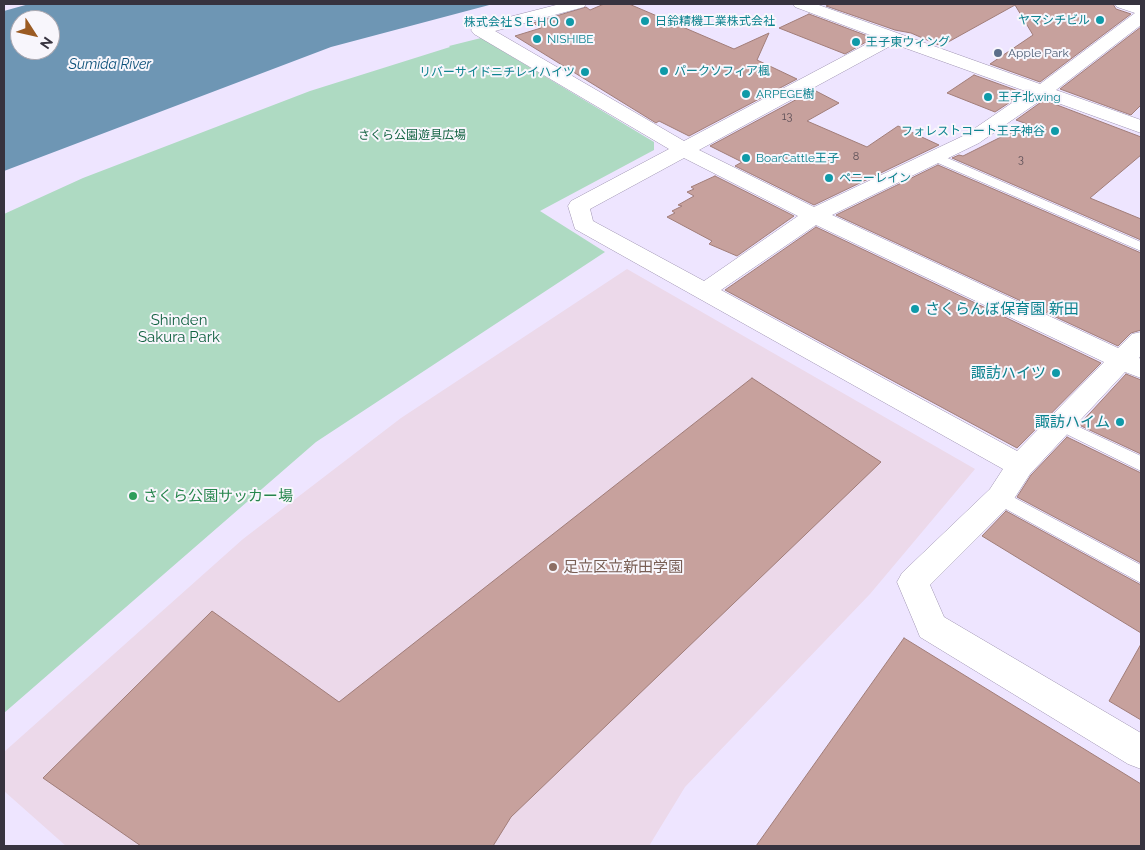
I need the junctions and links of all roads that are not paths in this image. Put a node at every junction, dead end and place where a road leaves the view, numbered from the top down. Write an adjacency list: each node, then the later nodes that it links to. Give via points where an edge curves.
1 (578, 4): 9 (street, via 480,30)
2 (801, 4): 6 (street)
3 (1123, 4): 4 (street)
4 (1141, 10)
5 (1141, 17): 7 (street)
6 (893, 37): 7 (street); 9 (street)
7 (1042, 91): 8 (street); 10 (street, via 972,139)
8 (1141, 127)
9 (682, 149): 11 (street); 13 (street, via 579,206 583,224)
10 (936, 157): 11 (street); 12 (lane)
11 (815, 215): 13 (street); 14 (street)
12 (1141, 247)
13 (706, 290): 17 (street)
14 (1135, 356): 15 (street)
15 (1060, 424): 16 (lane); 17 (street)
16 (1141, 464)
17 (1020, 466): 18 (street)
18 (1000, 496): 19 (lane); 20 (street, via 913,582 932,627)
19 (1141, 575)
20 (1141, 752)

